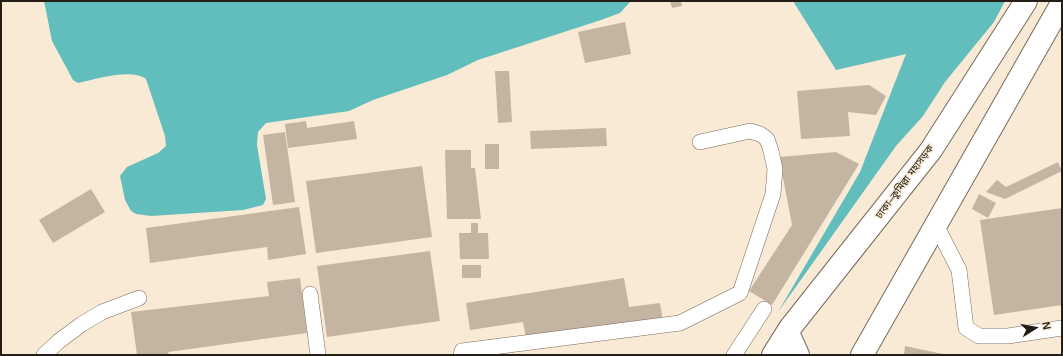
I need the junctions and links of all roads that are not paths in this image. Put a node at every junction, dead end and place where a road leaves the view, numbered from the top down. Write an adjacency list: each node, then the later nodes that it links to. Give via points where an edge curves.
1 (1026, 1): 8 (highway, ঢাকা–কুমিল্লা মহাসড়ক, via 931,150)
2 (1062, 3): 4 (highway)
3 (700, 142): 12 (street, via 750,131 767,139 771,151 775,169 773,194 740,293 680,323 462,351)
4 (936, 225): 9 (street, via 959,270 966,328 979,336 1008,336); 16 (highway)
5 (310, 294): 11 (street)
6 (139, 298): 10 (street, via 102,312 82,324)
7 (764, 309): 13 (street)
8 (790, 328): 14 (highway, ঢাকা–কুমিল্লা মহাসড়ক); 15 (highway)
9 (1062, 328)
10 (44, 355)
11 (318, 355)
12 (461, 355)
13 (734, 355)
14 (773, 355)
15 (798, 355)
16 (862, 355)

